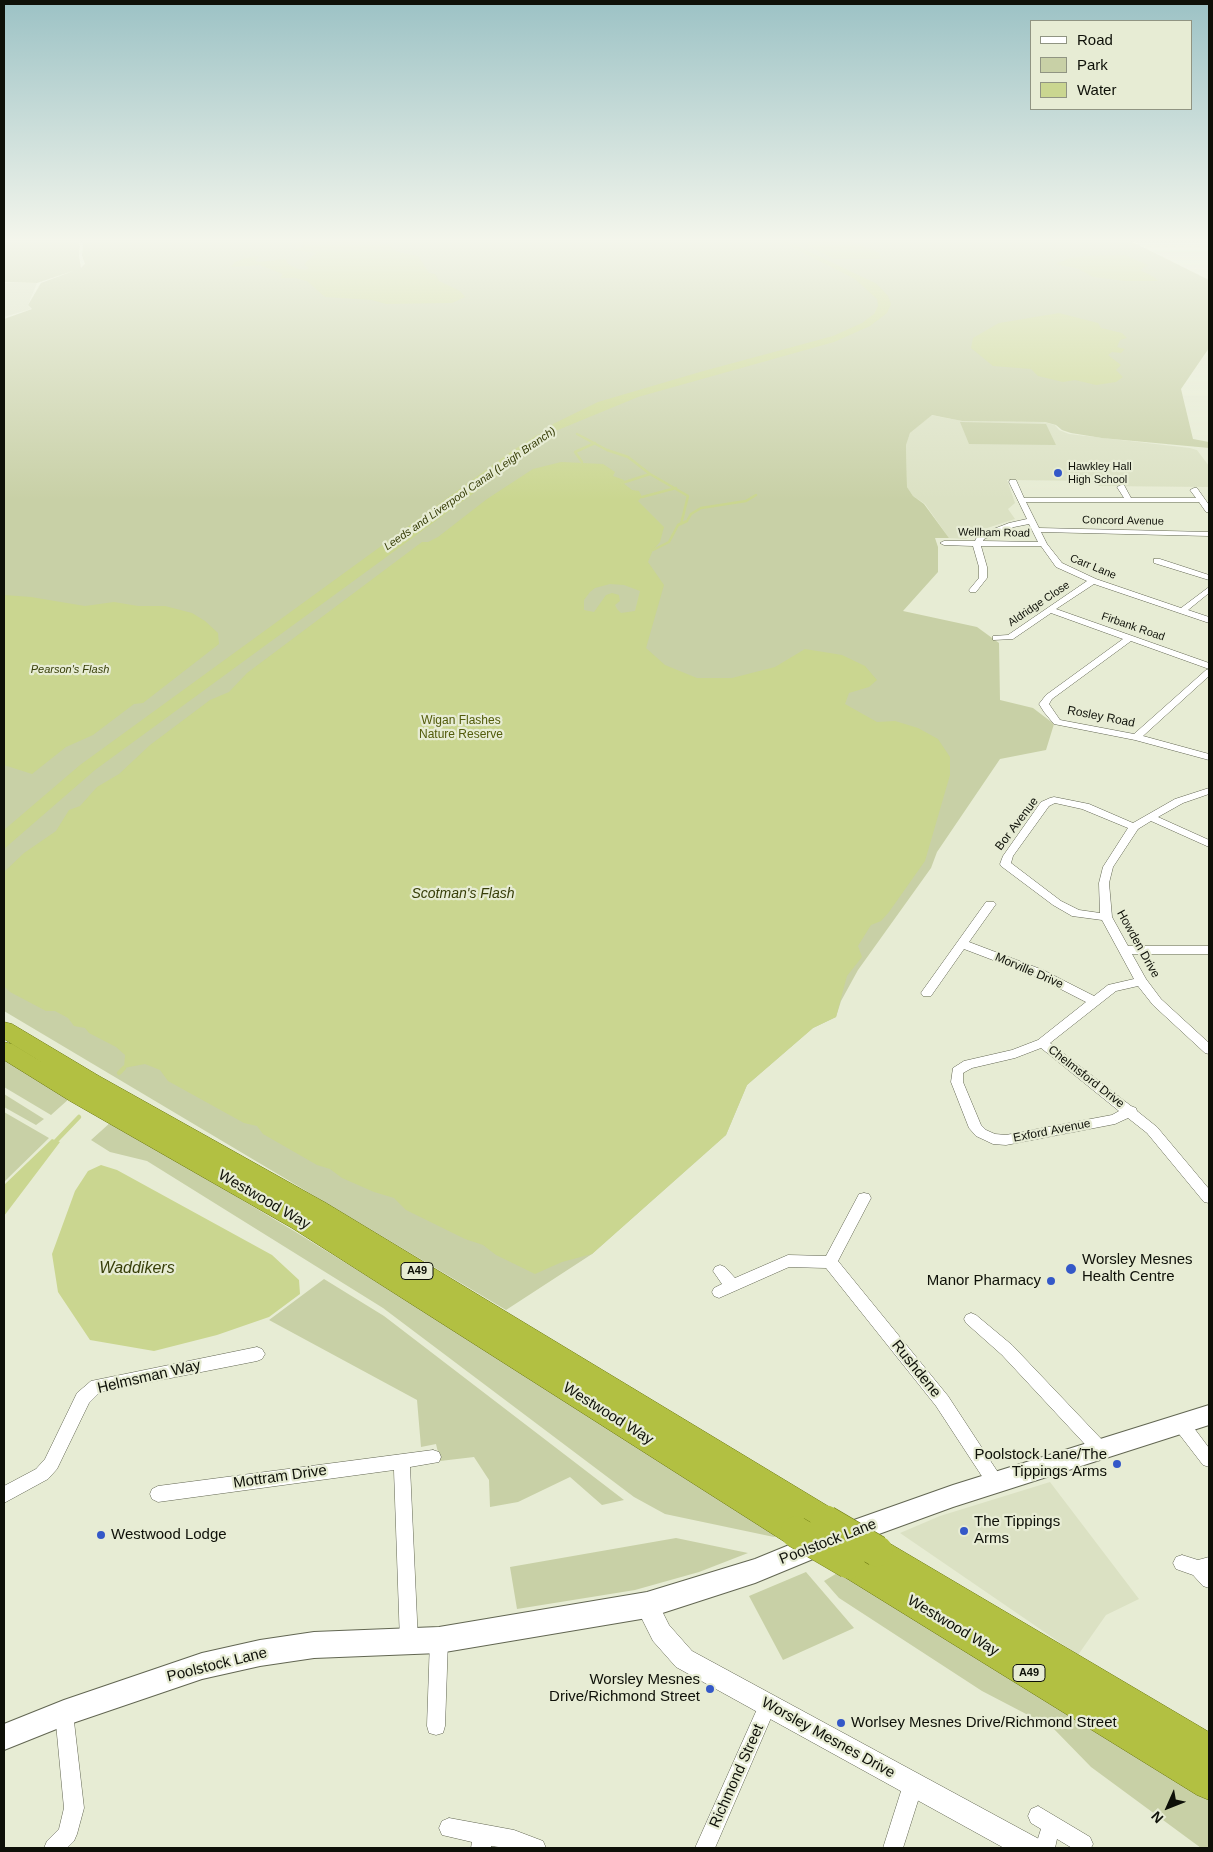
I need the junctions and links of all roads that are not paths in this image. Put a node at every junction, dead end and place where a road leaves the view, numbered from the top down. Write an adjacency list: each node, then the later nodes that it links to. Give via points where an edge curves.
1 (1013, 482): 4 (street, Carr Lane)
2 (1121, 487): 5 (street)
3 (1194, 490): 6 (street)
4 (1021, 500): 5 (street); 8 (street, Carr Lane)
5 (1130, 500): 6 (street)
6 (1201, 500): 7 (street)
7 (1209, 510)
8 (1031, 521): 9 (street, Carr Lane); 12 (street, via 982,537)
9 (1036, 530): 10 (street, Concord Avenue); 13 (street, Carr Lane)
10 (1209, 534)
11 (944, 543): 12 (street, Wellham Road)
12 (977, 544): 13 (street, Wellham Road); 18 (street, via 983,578)
13 (1043, 544): 16 (street, Carr Lane, via 1059,565)
14 (1160, 563): 15 (street)
15 (1209, 578)
16 (1093, 581): 19 (street, Aldridge Close); 20 (street, Carr Lane)
17 (1209, 589): 20 (street)
18 (973, 590)
19 (1050, 610): 22 (street, Aldridge Close, via 1010,637); 23 (street, Firbank Road)
20 (1182, 611): 21 (street, Carr Lane)
21 (1209, 620)
22 (996, 638)
23 (1130, 638): 24 (street, Firbank Road); 26 (street, Rosley Road, via 1044,704 1057,722)
24 (1209, 666)
25 (1209, 672): 26 (street)
26 (1136, 737): 27 (street, Rosley Road)
27 (1209, 757)
28 (1209, 791): 29 (street, via 1179,801)
29 (1152, 818): 30 (street); 31 (street)
30 (1134, 827): 33 (street, Howden Drive, via 1108,867 1104,883); 33 (street, Bor Avenue, via 1085,806 1054,800 1045,804 1005,864 1057,903 1076,912)
31 (1209, 844)
32 (990, 904): 34 (street)
33 (1106, 917): 35 (street, Howden Drive)
34 (962, 944): 38 (street); 39 (street, Morville Drive, via 1039,973)
35 (1124, 950): 36 (street); 37 (street, Howden Drive)
36 (1209, 950)
37 (1141, 982): 39 (street, Chelmsford Drive, via 1112,988); 43 (street, Howden Drive, via 1157,1002)
38 (927, 993)
39 (1093, 1001): 41 (street, Chelmsford Drive)
40 (4, 1029): 60 (highway, Westwood Way / A49, bridge, via 317,1210 826,1521)
41 (1042, 1043): 44 (street, Chelmsford Drive); 44 (street, Exford Avenue, via 1015,1054 968,1064 957,1072 957,1082 981,1133 993,1139 1006,1140 1114,1119)
42 (4, 1050): 60 (highway, Westwood Way / A49, bridge, via 302,1221 796,1532)
43 (1209, 1050)
44 (1131, 1112): 46 (street, Chelmsford Drive, via 1152,1130)
45 (864, 1198): 47 (street)
46 (1209, 1198)
47 (830, 1262): 48 (street, via 788,1261 725,1289); 57 (street, Rushdene, via 942,1401)
48 (720, 1271)
49 (971, 1319): 53 (street, via 1007,1350)
50 (257, 1354): 58 (street, Helmsman Way, via 96,1386 82,1398 51,1464 42,1474)
51 (1209, 1415): 52 (main road, Poolstock Lane)
52 (1182, 1425): 53 (main road, Poolstock Lane); 55 (street)
53 (1100, 1448): 57 (main road, Poolstock Lane)
54 (433, 1456): 56 (street, Mottram Drive)
55 (1209, 1460)
56 (402, 1461): 59 (street, Mottram Drive); 65 (street)
57 (995, 1482): 63 (main road, Poolstock Lane, via 850,1532 755,1571)
58 (4, 1494)
59 (158, 1494)
60 (863, 1557): 70 (highway, Westwood Way / A49); 71 (highway, Westwood Way / A49)
61 (1182, 1563): 62 (street)
62 (1206, 1571)
63 (647, 1605): 64 (main road, Poolstock Lane); 66 (street, Worsley Mesnes Drive, via 661,1633 684,1659)
64 (439, 1640): 65 (main road, Poolstock Lane); 68 (street)
65 (409, 1642): 67 (main road, Poolstock Lane, via 314,1645 260,1653 194,1669)
66 (768, 1704): 72 (street, Worsley Mesnes Drive); 78 (street, Richmond Street)
67 (64, 1713): 69 (main road, Poolstock Lane); 76 (street, via 74,1808 67,1834)
68 (436, 1726)
69 (4, 1738)
70 (1209, 1751)
71 (1209, 1783)
72 (914, 1785): 79 (street); 80 (street, Worsley Mesnes Drive)
73 (448, 1828): 74 (street)
74 (482, 1841): 77 (street, via 514,1840)
75 (1083, 1844): 81 (street, via 1045,1820)
76 (54, 1848)
77 (536, 1848)
78 (705, 1848)
79 (893, 1848)
80 (1030, 1848)
81 (1045, 1848)

